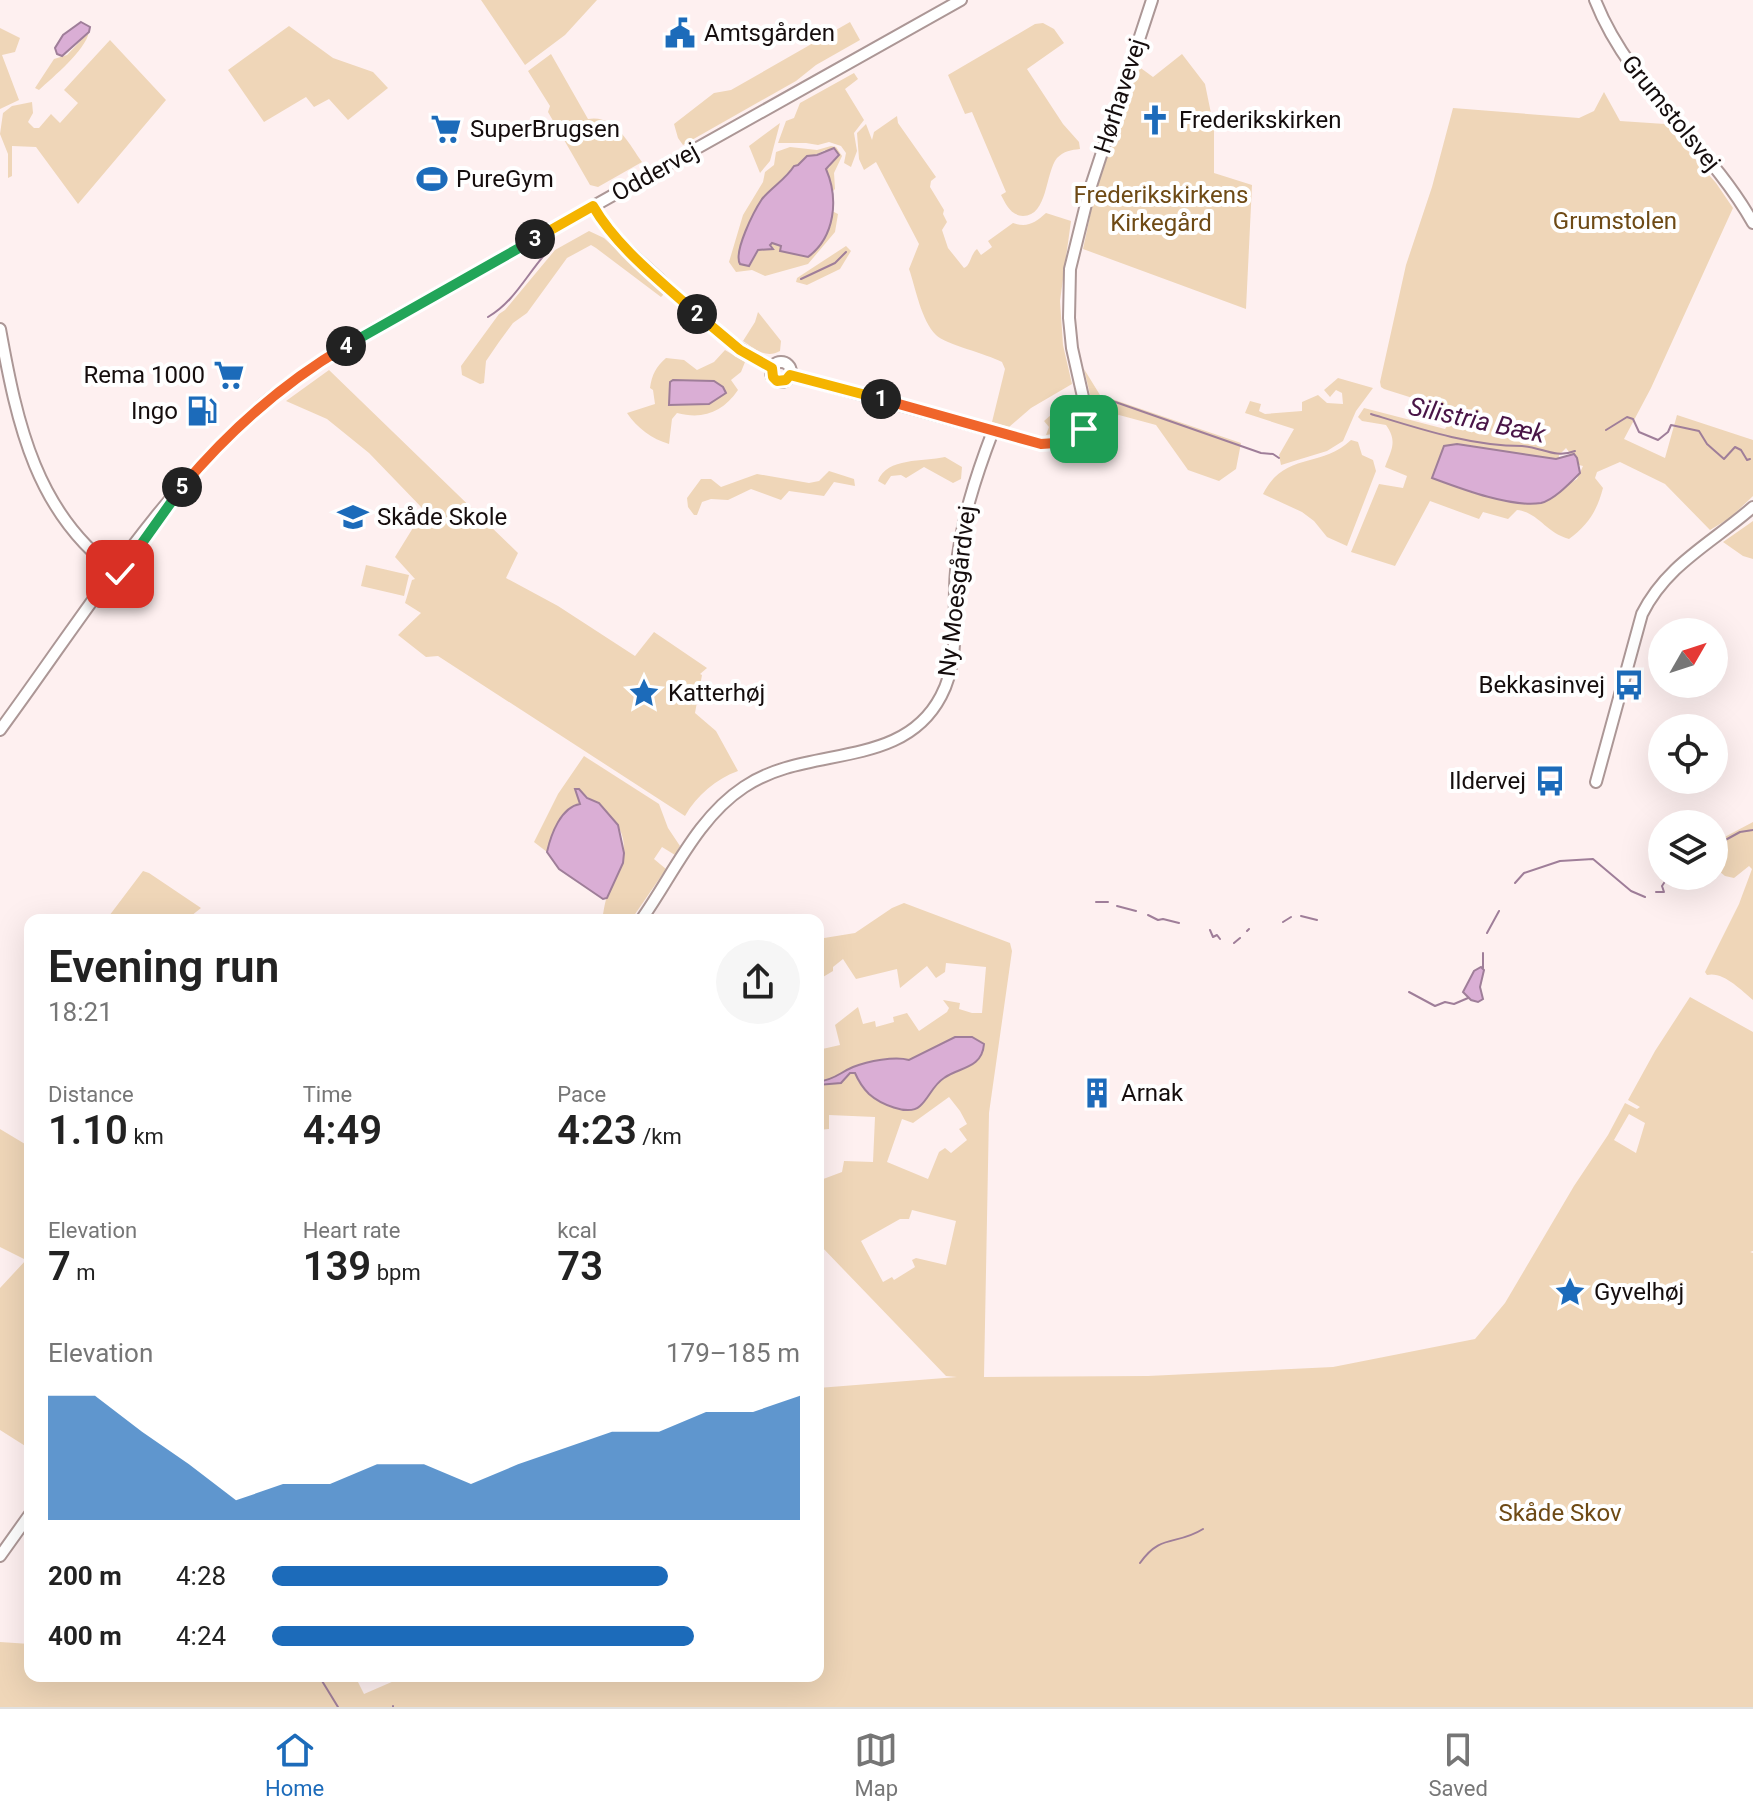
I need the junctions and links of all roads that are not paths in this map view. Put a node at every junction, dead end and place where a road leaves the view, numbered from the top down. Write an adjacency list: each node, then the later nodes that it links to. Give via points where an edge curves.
1 (961, 0): 4 (street, Oddervej)
2 (1152, 0): 7 (street, Hørhavevej, via 1089,192 1070,269 1069,318)
3 (1595, 0): 5 (street, Grumstolsvej, via 1647,88 1737,195)
4 (593, 206): 8 (street, via 622,245 740,350 772,368 777,381 790,375); 11 (street, Oddervej, via 299,376 238,426 145,528)
5 (1753, 223)
6 (0, 329): 11 (street, via 17,416 33,464 59,512)
7 (1084, 429): 9 (street, via 1073,432); 9 (street, via 1093,436 1092,448 1081,453)
8 (993, 431): 9 (street, via 1041,444); 14 (street, Ny Moesgårdvej, via 964,516 951,667 932,711 908,734 882,747 788,765 745,786 699,831)
9 (1070, 442)
10 (1753, 507): 13 (street, via 1680,562 1651,596)
11 (117, 572): 12 (street, Oddervej)
12 (0, 730)
13 (1596, 782)
14 (645, 914)
15 (24, 1522): 16 (street)
16 (0, 1556)

